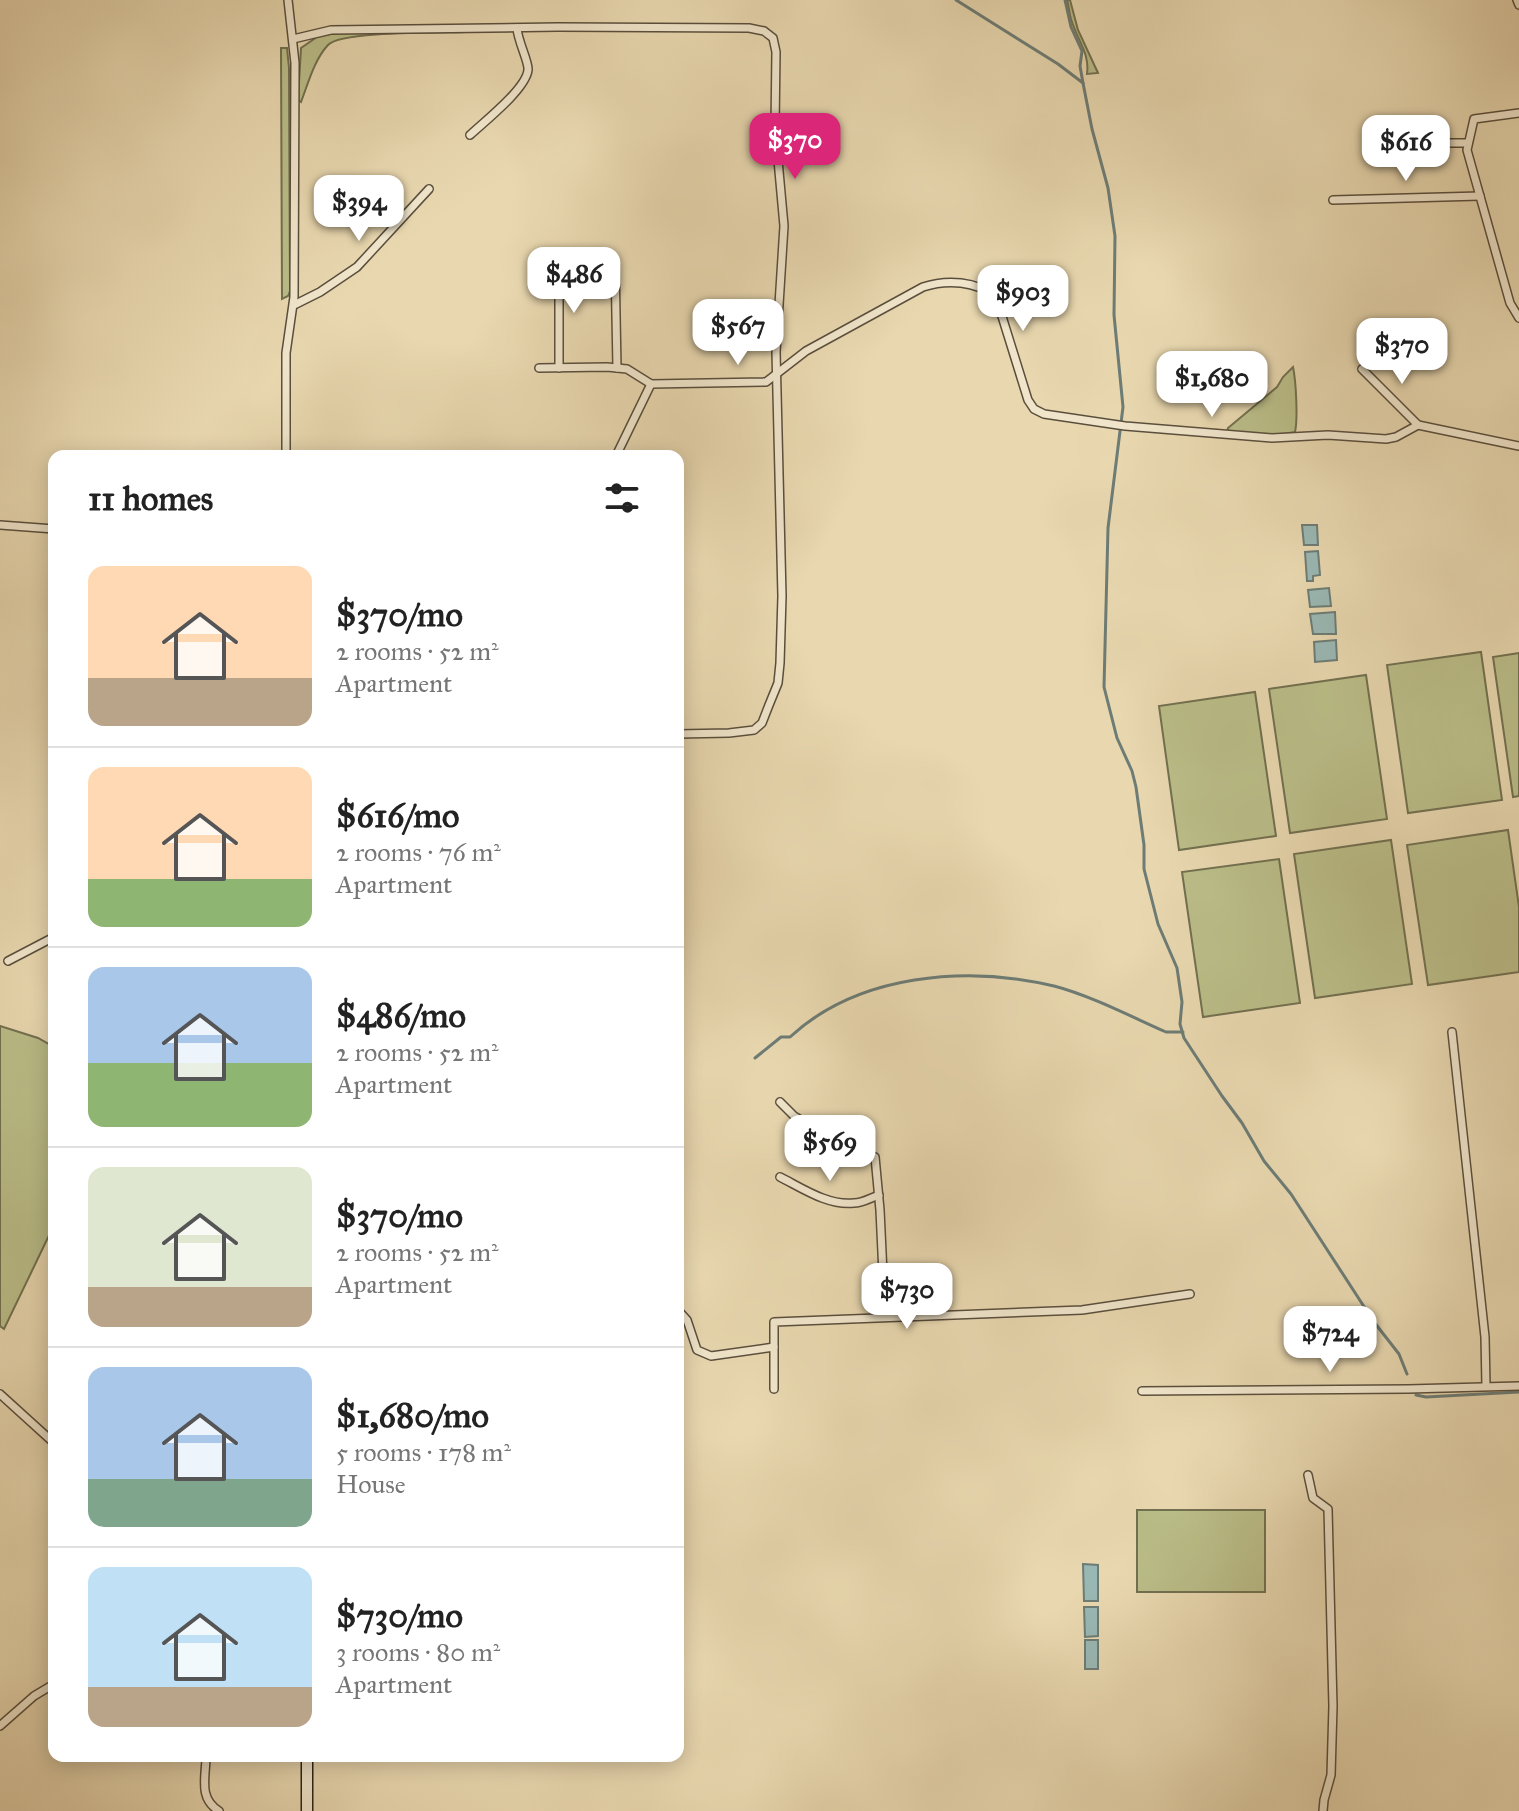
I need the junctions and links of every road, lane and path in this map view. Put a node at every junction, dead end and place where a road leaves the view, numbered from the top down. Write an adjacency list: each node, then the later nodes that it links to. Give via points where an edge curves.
1 (288, 0): 3 (street)
2 (517, 28): 3 (street, via 331,30); 5 (street, via 526,77); 19 (street, via 749,28 773,38 784,226)
3 (293, 39): 13 (street)
4 (1519, 113): 7 (street, via 1474,119)
5 (470, 135)
6 (1367, 143): 7 (street)
7 (1468, 143): 9 (street)
8 (429, 189): 13 (street, via 357,267)
9 (1480, 196): 10 (street); 14 (street, via 1510,303)
10 (1333, 200)
11 (559, 263): 16 (street)
12 (615, 263): 17 (street)
13 (294, 305): 23 (street, via 286,353)
14 (1519, 318)
15 (539, 368): 16 (street)
16 (559, 368): 17 (street)
17 (617, 368): 20 (street)
18 (1362, 369): 21 (street)
19 (778, 375): 20 (street, via 766,382); 21 (street, via 806,351 923,287 954,282 996,297 1028,400 1044,414 1272,438 1386,439); 27 (street, via 778,683 754,730)
20 (651, 384): 24 (street)
21 (1418, 425): 22 (street)
22 (1519, 446)
23 (286, 450)
24 (619, 450)
25 (0, 525): 26 (street)
26 (48, 529)
27 (684, 734)
28 (48, 940): 29 (street)
29 (8, 961)
30 (1452, 1032): 38 (street)
31 (780, 1102): 33 (street, via 817,1130 871,1153)
32 (780, 1177): 33 (street, via 820,1197 848,1203)
33 (879, 1195): 35 (street)
34 (1190, 1294): 35 (street, via 1082,1310)
35 (885, 1316): 37 (street, via 774,1322)
36 (684, 1317): 37 (street, via 692,1344 702,1354)
37 (774, 1347): 40 (street)
38 (1486, 1386): 39 (street); 41 (street)
39 (1519, 1386)
40 (774, 1389)
41 (1142, 1391)
42 (0, 1394): 43 (street)
43 (48, 1438)
44 (1308, 1475): 51 (street, via 1313,1498 1328,1509 1333,1719 1331,1775)
45 (48, 1688): 46 (street)
46 (0, 1726)
47 (206, 1762): 49 (street, via 204,1795)
48 (307, 1762): 50 (street)
49 (219, 1811)
50 (307, 1811)
51 (1323, 1811)

